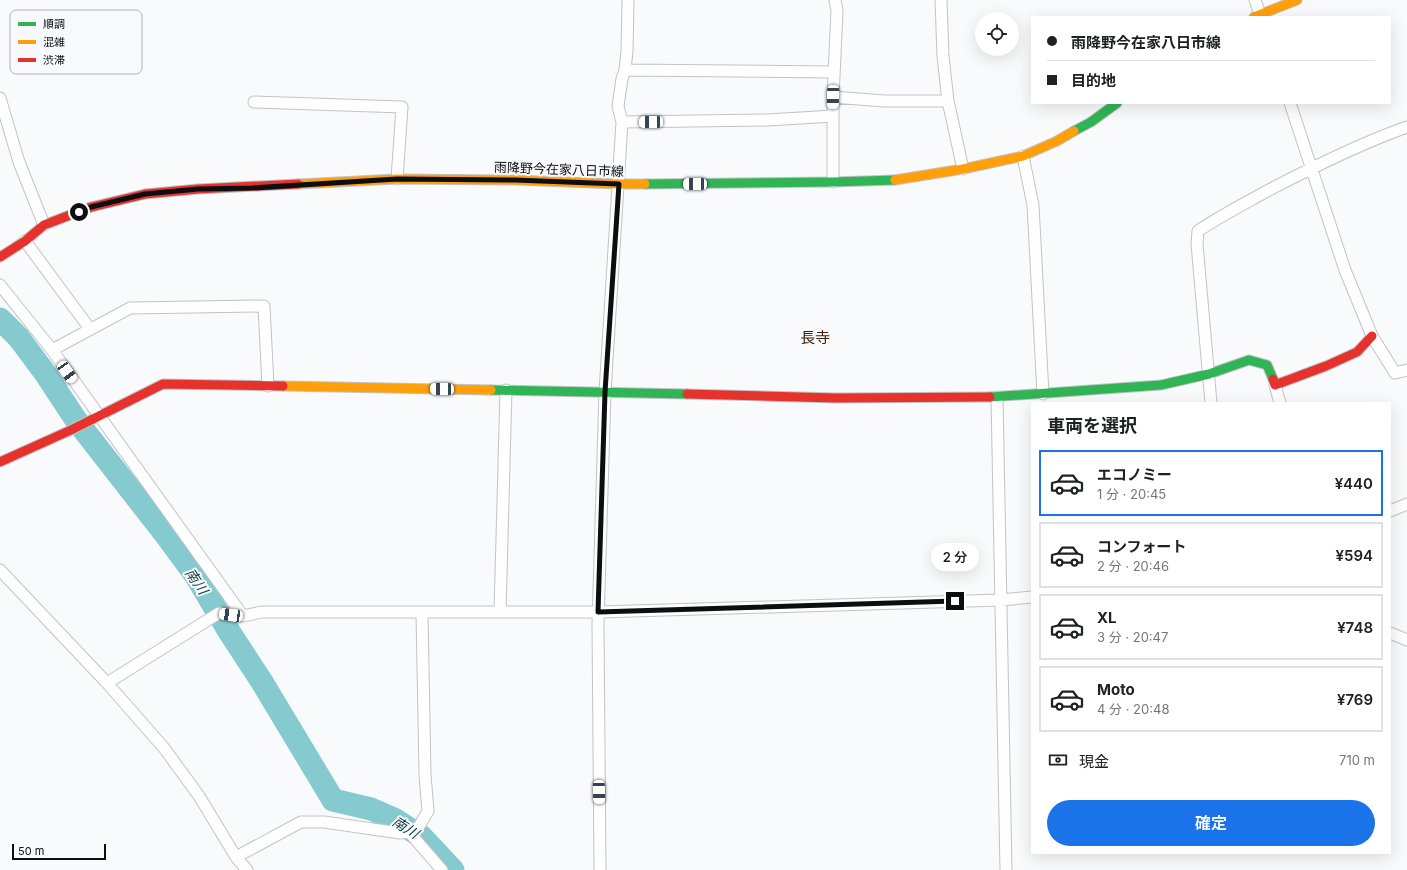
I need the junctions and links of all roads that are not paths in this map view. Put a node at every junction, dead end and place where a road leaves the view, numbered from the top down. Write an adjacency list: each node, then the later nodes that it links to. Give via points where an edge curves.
1 (628, 0): 7 (street)
2 (835, 0): 8 (street, via 837,11)
3 (941, 0): 11 (street)
4 (1255, 0): 6 (street)
5 (1297, 0): 6 (street)
6 (1258, 16)
7 (625, 70): 8 (street); 16 (street, via 618,106)
8 (834, 72): 9 (street)
9 (833, 97): 11 (street, via 884,101); 15 (street)
10 (0, 98): 24 (street, via 19,162)
11 (948, 101): 20 (street)
12 (254, 102): 21 (street, via 402,107)
13 (1116, 104): 18 (street, 雨降野今在家八日市線, via 1091,122)
14 (1290, 104): 19 (street)
15 (833, 116): 16 (street, via 768,120); 22 (street)
16 (622, 122): 23 (street)
17 (1407, 127): 19 (street)
18 (1023, 156): 20 (street, 雨降野今在家八日市線); 37 (street, via 1033,205)
19 (1311, 167): 29 (street, via 1344,270); 32 (street, via 1198,231)
20 (963, 169): 22 (street, 雨降野今在家八日市線, via 893,180)
21 (397, 179): 23 (street, 雨降野今在家八日市線); 24 (street, 雨降野今在家八日市線, via 145,194 91,207)
22 (833, 182): 23 (street, 雨降野今在家八日市線)
23 (619, 184): 36 (street)
24 (44, 225): 25 (street, 雨降野今在家八日市線)
25 (25, 241): 26 (street, 雨降野今在家八日市線); 28 (street)
26 (0, 257)
27 (0, 285): 30 (street)
28 (90, 329): 30 (street); 34 (street, via 130,308 264,306)
29 (1372, 336): 31 (street, via 1395,373); 33 (street, via 1357,352)
30 (52, 350): 41 (street)
31 (1407, 370)
32 (1209, 374): 33 (street, via 1249,360 1267,365); 37 (street, via 1161,384); 39 (street)
33 (1275, 385): 40 (street)
34 (268, 386): 35 (street); 41 (street, via 163,384)
35 (506, 390): 36 (street); 48 (street)
36 (605, 392): 38 (street, via 836,398); 49 (street)
37 (1043, 394): 38 (street)
38 (997, 397): 47 (street)
39 (1211, 402)
40 (1280, 402)
41 (99, 417): 42 (street); 51 (street)
42 (0, 462)
43 (1407, 504): 44 (street)
44 (1391, 510)
45 (0, 570): 54 (street)
46 (1031, 597): 47 (street)
47 (1001, 600): 49 (street); 60 (street)
48 (500, 612): 49 (street); 50 (street)
49 (598, 612): 59 (street)
50 (422, 613): 51 (street, via 262,612); 55 (street, via 428,811 418,828)
51 (243, 616): 54 (street, via 219,613)
52 (1391, 633): 53 (street)
53 (1407, 640)
54 (107, 684): 56 (street, via 164,748 199,796)
55 (409, 832): 56 (street, via 324,822 301,822); 58 (street)
56 (236, 857): 57 (street)
57 (247, 870)
58 (442, 870)
59 (600, 870)
60 (1006, 870)

